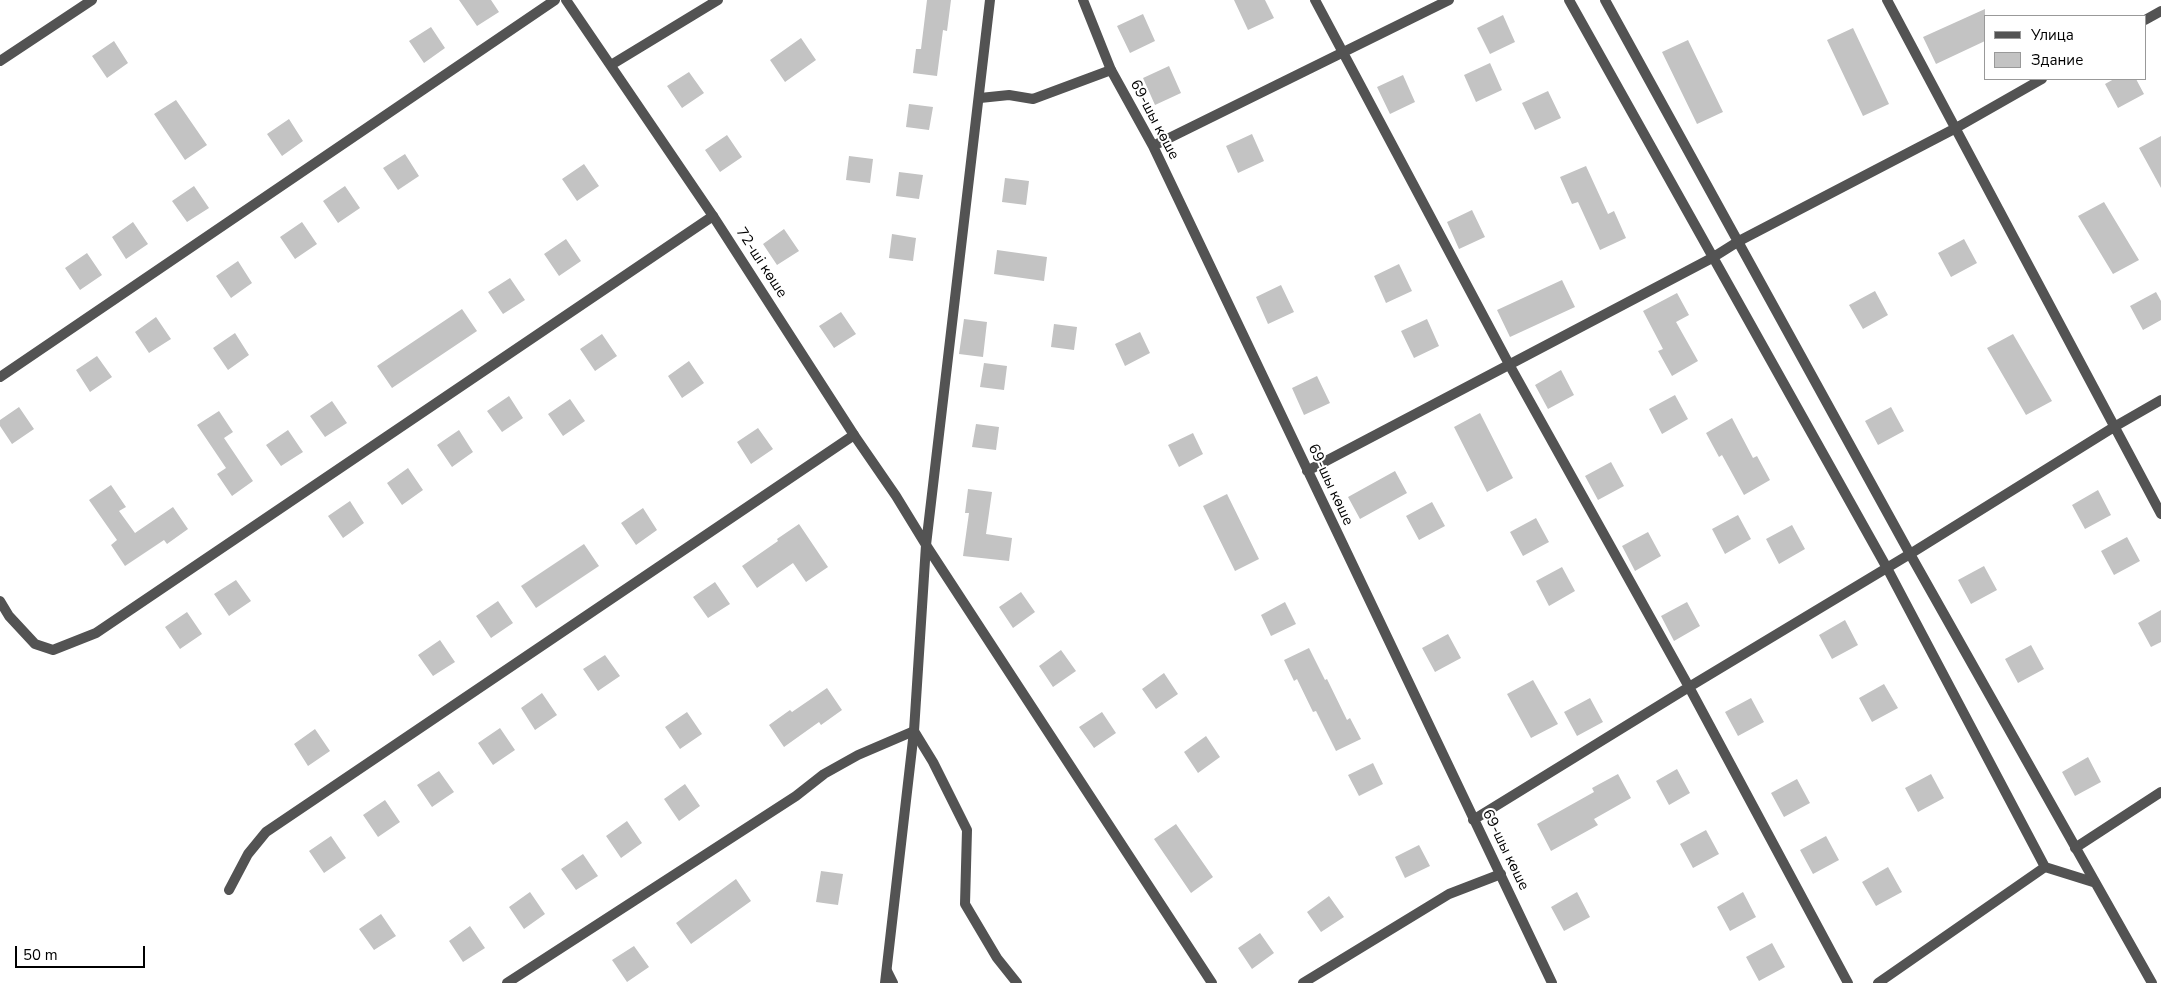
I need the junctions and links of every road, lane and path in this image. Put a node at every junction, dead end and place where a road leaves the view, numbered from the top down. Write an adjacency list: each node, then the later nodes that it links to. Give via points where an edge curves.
1 (92, 0): 15 (street)
2 (555, 0): 26 (street)
3 (566, 0): 16 (street, 72-ші көше)
4 (718, 0): 16 (street)
5 (990, 0): 19 (street)
6 (1083, 0): 17 (street, 69-шы көше)
7 (1315, 0): 14 (street)
8 (1449, 0): 14 (street)
9 (1569, 0): 24 (street)
10 (1605, 0): 23 (street)
11 (1887, 0): 20 (street)
12 (2161, 11): 13 (street)
13 (2146, 19)
14 (1344, 52): 21 (street); 25 (street)
15 (0, 61)
16 (611, 65): 22 (street, 72-ші көше)
17 (1111, 70): 19 (street, via 1033,99 1009,95); 21 (street, 69-шы көше)
18 (2040, 80): 20 (street)
19 (980, 98): 32 (street)
20 (1956, 128): 23 (street); 28 (street)
21 (1152, 146): 30 (street, 69-шы көше)
22 (713, 216): 29 (street, 72-ші көше); 35 (street, via 96,633 53,650 35,644)
23 (1739, 241): 24 (street); 33 (street)
24 (1712, 258): 25 (street); 34 (street)
25 (1510, 366): 30 (street); 36 (street)
26 (0, 377)
27 (2161, 400): 28 (street)
28 (2114, 427): 31 (street); 33 (street)
29 (854, 435): 32 (street, 72-ші көше); 44 (street, via 266,832 248,854)
30 (1307, 471): 39 (street, 69-шы көше)
31 (2161, 514)
32 (926, 546): 37 (street); 50 (street, 72-ші көше)
33 (1910, 554): 34 (street); 40 (street)
34 (1887, 568): 36 (street); 41 (street)
35 (0, 602)
36 (1689, 687): 39 (street); 53 (street)
37 (914, 731): 45 (street); 46 (street, via 824,774 796,796); 49 (street, via 967,830 965,904 997,958)
38 (2161, 792): 40 (street)
39 (1473, 820): 42 (street, 69-шы көше)
40 (2075, 848): 43 (street)
41 (2045, 867): 43 (street); 54 (street)
42 (1500, 874): 51 (street, via 1449,894); 52 (street, 69-шы көше)
43 (2093, 882): 55 (street)
44 (229, 890)
45 (887, 971): 47 (street); 48 (street)
46 (507, 983)
47 (886, 983)
48 (893, 983)
49 (1017, 983)
50 (1212, 983)
51 (1303, 983)
52 (1552, 983)
53 (1848, 983)
54 (1878, 983)
55 (2152, 983)

